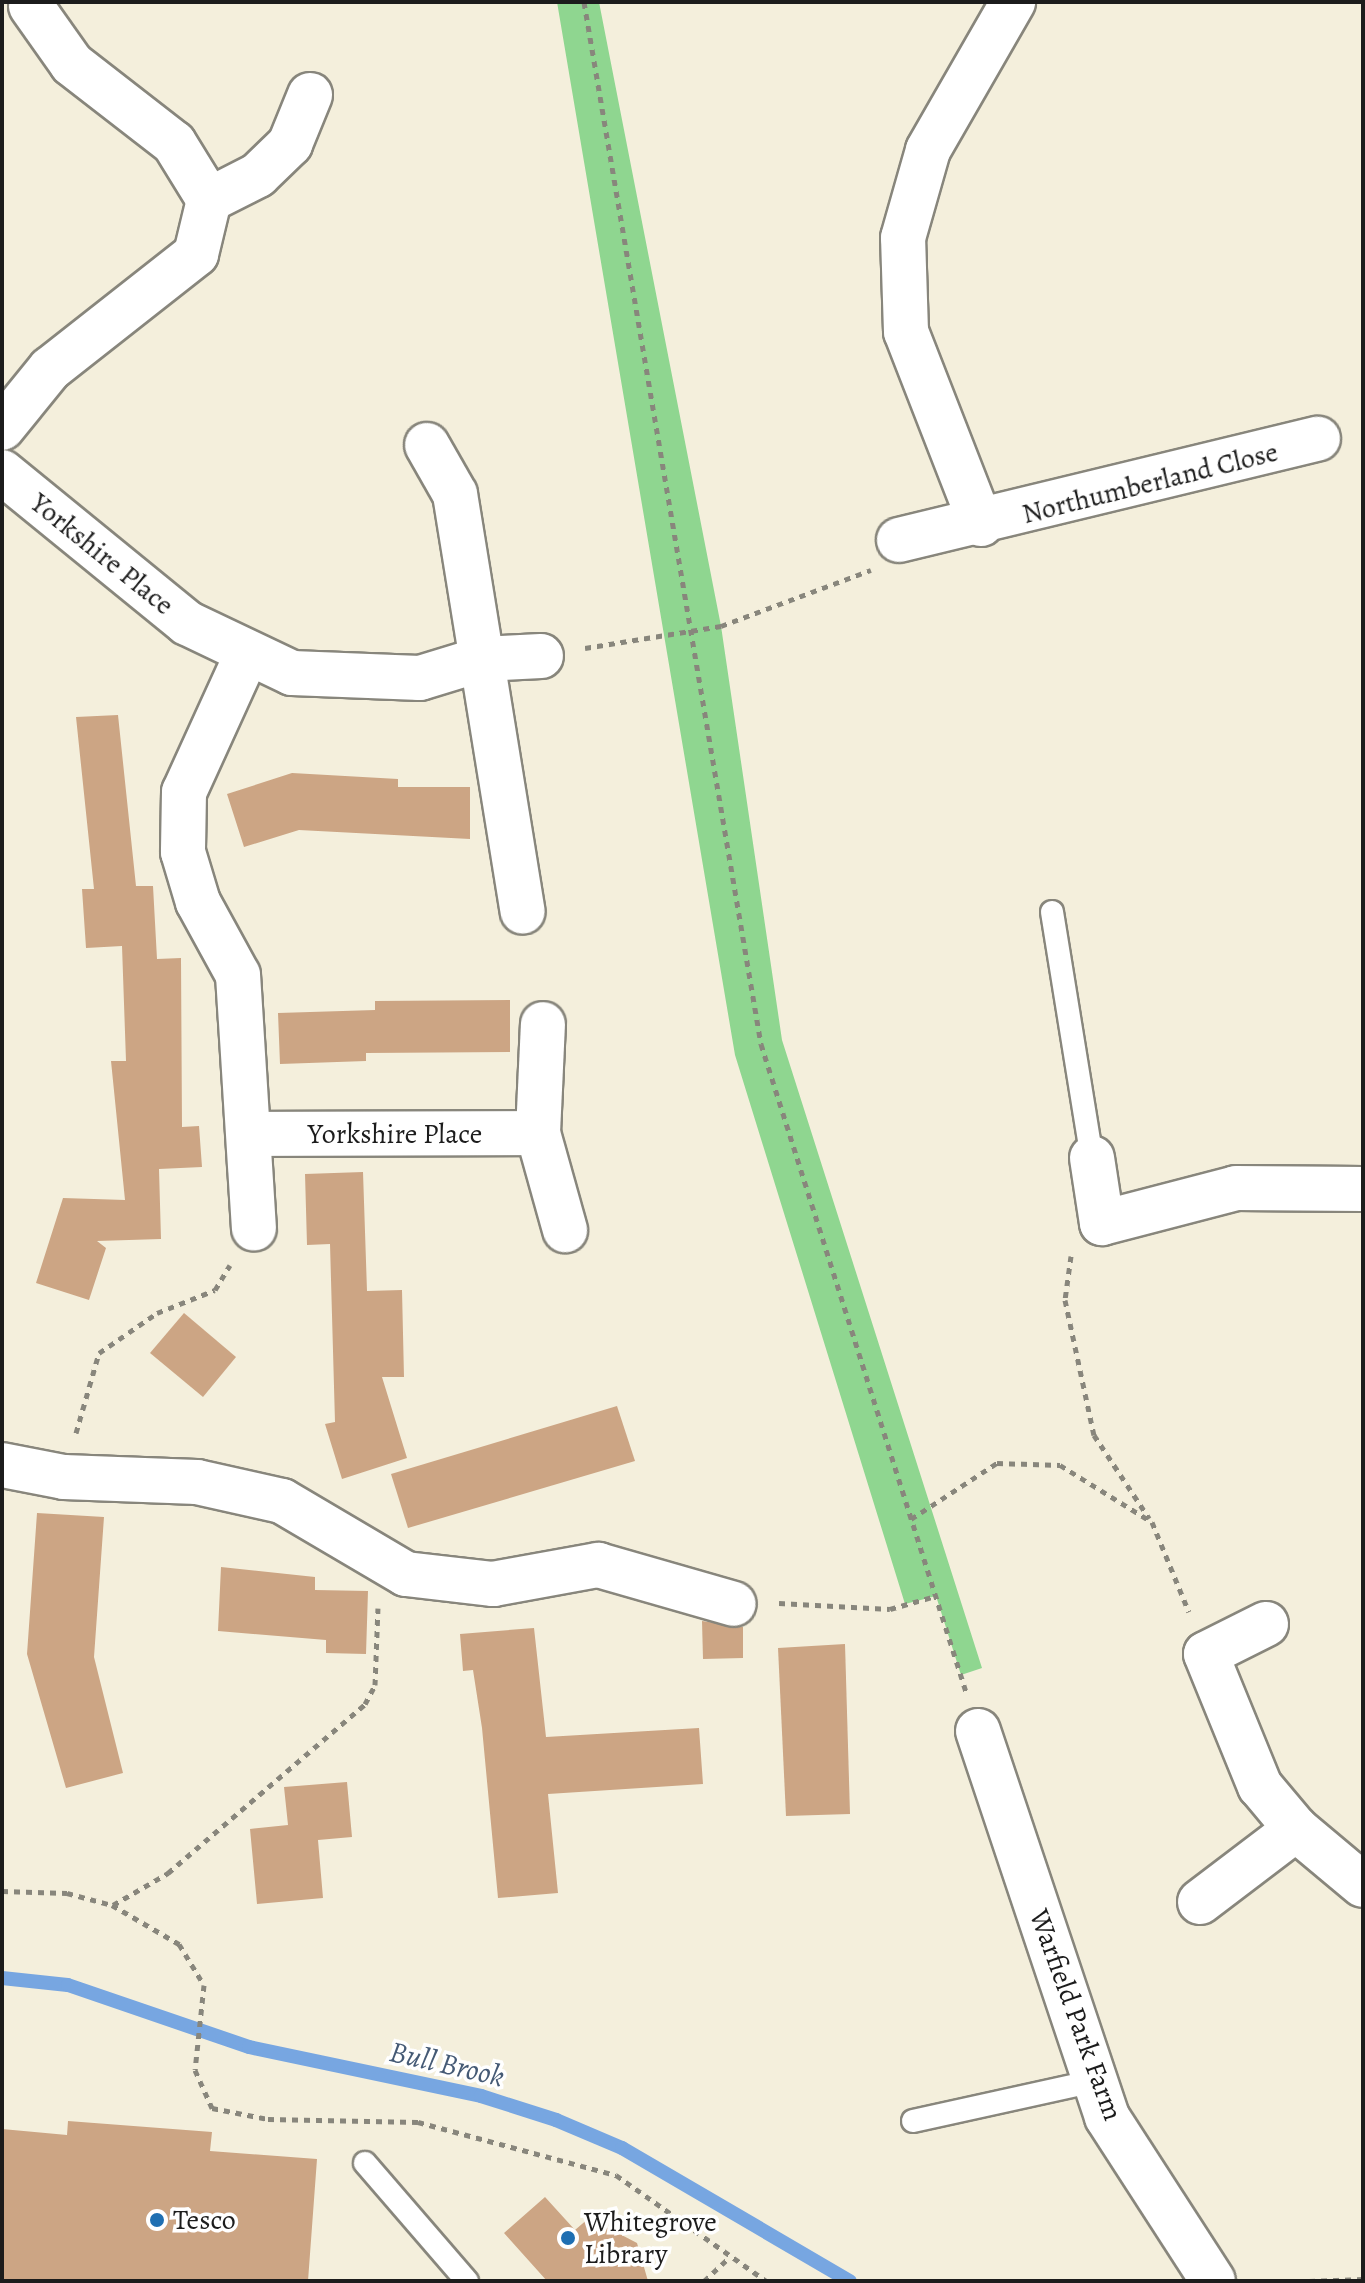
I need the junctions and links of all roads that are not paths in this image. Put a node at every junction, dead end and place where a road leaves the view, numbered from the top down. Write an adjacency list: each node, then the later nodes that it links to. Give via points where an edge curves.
1 (1013, 2): 9 (street, via 928,150 903,238 906,332)
2 (31, 6): 4 (street, via 72,64 174,143)
3 (310, 95): 4 (street, via 290,144 258,175)
4 (209, 200): 5 (street, via 196,254 50,369)
5 (2, 428)
6 (1318, 439): 9 (street, Northumberland Close)
7 (427, 445): 13 (street, via 455,494)
8 (2, 472): 11 (street, Yorkshire Place, via 132,585)
9 (981, 524): 10 (street, Northumberland Close)
10 (899, 540)
11 (247, 654): 13 (street, Yorkshire Place, via 337,680 420,678); 18 (street, via 184,792 183,852 198,902 238,975)
12 (541, 656): 13 (street, Yorkshire Place)
13 (482, 659): 14 (street)
14 (523, 912)
15 (1052, 912): 19 (lane)
16 (543, 1024): 17 (street)
17 (538, 1133): 18 (street, Yorkshire Place); 22 (street)
18 (253, 1134): 21 (street)
19 (1092, 1158): 20 (street, via 1102,1223 1236,1188)
20 (1363, 1189)
21 (254, 1228)
22 (565, 1230)
23 (2, 1465): 24 (street, via 64,1477 197,1482 282,1501 406,1574 493,1584 598,1565)
24 (734, 1604)
25 (1266, 1624): 27 (street, via 1206,1654 1260,1786)
26 (978, 1731): 30 (street, Warfield Park Farm)
27 (1296, 1829): 28 (street); 29 (street)
28 (1363, 1885)
29 (1200, 1902)
30 (1095, 2081): 31 (lane); 34 (street, Warfield Park Farm, via 1107,2117)
31 (913, 2121)
32 (365, 2163): 33 (lane)
33 (467, 2281)
34 (1213, 2281)

